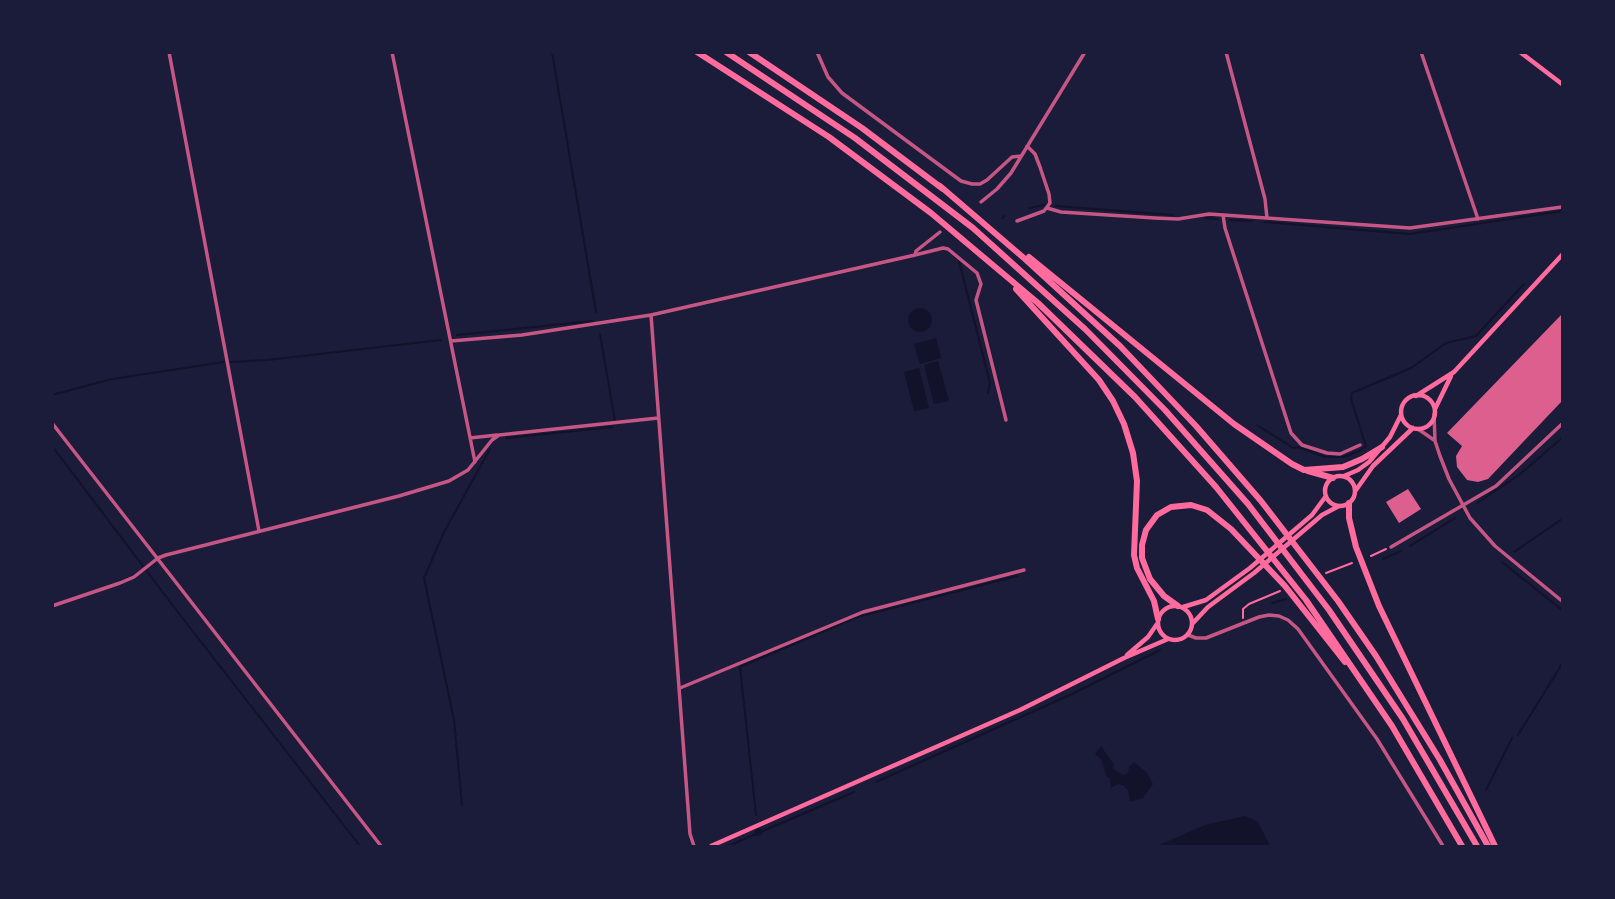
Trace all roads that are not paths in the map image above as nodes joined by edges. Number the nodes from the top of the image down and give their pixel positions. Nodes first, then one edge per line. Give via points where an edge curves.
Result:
1 (169, 52) edge
2 (392, 52) edge
3 (697, 52) edge
4 (726, 52) edge
5 (749, 52) edge
6 (817, 52) edge
7 (1085, 52) edge
8 (1226, 52) edge
9 (1421, 52) edge
10 (1520, 52) edge
11 (1563, 84) edge
12 (1027, 146) junction
13 (1021, 156) junction
14 (940, 187) junction
15 (981, 202) dead end
16 (1563, 207) edge
17 (1047, 208) junction
18 (1223, 215) junction
19 (1267, 218) junction
20 (1478, 219) junction
21 (1017, 220) dead end
22 (940, 232) dead end
23 (969, 244) junction
24 (915, 255) junction
25 (1563, 255) edge
26 (651, 315) junction
27 (450, 341) junction
28 (1454, 372) junction
29 (1416, 396) junction
30 (1434, 412) junction
31 (1401, 413) junction
32 (658, 418) junction
33 (1006, 420) dead end
34 (52, 422) edge
35 (1563, 424) edge
36 (1416, 428) junction
37 (499, 435) junction
38 (470, 438) junction
39 (1435, 441) junction
40 (1360, 445) dead end
41 (1382, 447) junction
42 (475, 462) junction
43 (1304, 470) junction
44 (1343, 476) junction
45 (1333, 478) junction
46 (1355, 490) junction
47 (1326, 496) junction
48 (1349, 503) junction
49 (1462, 505) junction
50 (1339, 506) junction
51 (259, 531) junction
52 (1391, 547) road end
53 (158, 558) junction
54 (1024, 570) dead end
55 (1252, 570) junction
56 (1563, 601) edge
57 (52, 606) edge
58 (1180, 607) junction
59 (1158, 621) junction
60 (1193, 623) junction
61 (1188, 635) junction
62 (1168, 639) junction
63 (1124, 658) junction
64 (680, 688) junction
65 (1374, 698) junction
66 (381, 846) edge
67 (694, 846) edge
68 (711, 846) edge
69 (1443, 846) edge
70 (1462, 846) edge
71 (1477, 846) edge
72 (1489, 846) edge
73 (1495, 846) edge

1 - 51 street
2 - 27 street
3 - 23 highway via 837,143
4 - 71 highway via 826,117 933,197 1030,278 1138,381 1220,471 1322,599 1403,719
5 - 14 highway
6 - 13 street via 842,93 961,181 980,184 1012,157
7 - 12 street
8 - 19 street
9 - 20 street
10 - 11 main road
12 - 13 street
12 - 17 street via 1035,154 1047,186
13 - 15 street via 1005,181
14 - 43 highway via 1226,418
14 - 72 highway via 1110,337 1261,502 1376,656
16 - 20 street
17 - 18 street via 1172,219
17 - 21 street
18 - 19 street
18 - 40 street via 1290,433 1303,445 1328,453 1340,454
19 - 20 street via 1410,228
22 - 24 street
23 - 59 highway via 1049,323 1099,380 1117,409 1136,472 1134,555
23 - 65 highway via 1079,341 1183,449 1281,567
24 - 26 street
24 - 33 street via 948,249 977,274 981,284 976,300
25 - 28 main road
26 - 27 street
26 - 32 street
27 - 38 street
28 - 29 main road
28 - 30 main road
29 - 30 main road via 1428,399
29 - 31 main road via 1405,402
30 - 36 main road via 1429,424
30 - 39 street
31 - 36 main road via 1405,422
31 - 41 main road
32 - 37 street
32 - 64 street
34 - 53 street
35 - 49 street via 1496,486
36 - 39 street
36 - 46 main road
37 - 38 street
37 - 42 street
38 - 42 street
39 - 49 street
41 - 43 highway via 1343,467
41 - 44 main road via 1363,467
42 - 51 street via 450,481
43 - 45 highway
44 - 45 main road
44 - 46 main road
45 - 47 main road
46 - 48 main road
47 - 50 main road
47 - 55 main road
48 - 50 main road
48 - 73 highway via 1356,547 1379,606
49 - 52 street
49 - 56 street via 1495,546
50 - 55 main road
51 - 53 street
53 - 57 street via 134,577
53 - 66 street
54 - 64 street via 863,612
55 - 58 main road via 1206,600
55 - 60 main road
58 - 59 main road via 1166,609
58 - 60 main road
58 - 65 highway via 1150,579 1142,545 1157,515 1171,507 1191,505 1217,517 1251,549
59 - 62 main road
59 - 63 main road
60 - 61 main road
61 - 62 main road via 1178,641
61 - 69 street via 1206,638 1259,617 1288,620 1382,746
62 - 63 main road
63 - 68 main road via 1020,710
64 - 67 street
65 - 70 highway

